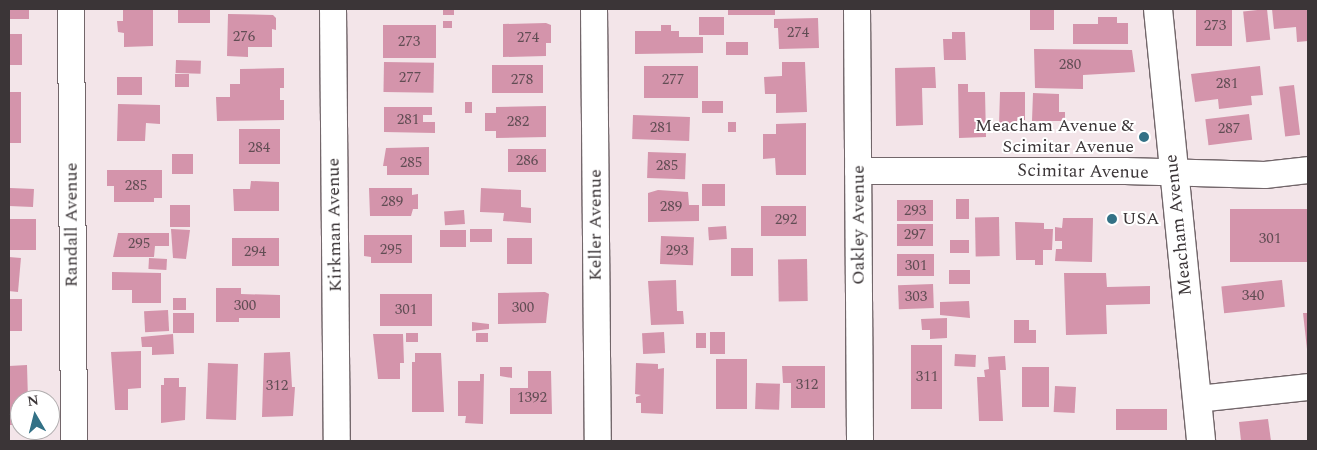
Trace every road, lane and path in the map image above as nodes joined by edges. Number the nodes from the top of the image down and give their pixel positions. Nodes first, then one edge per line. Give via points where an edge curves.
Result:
1 (70, 9) edge
2 (333, 9) edge
3 (594, 9) edge
4 (857, 9) edge
5 (1158, 9) edge
6 (1308, 170) edge
7 (858, 171) junction
8 (1174, 173) junction
9 (1308, 387) edge
10 (1198, 399) junction
11 (74, 441) edge
12 (337, 441) edge
13 (598, 441) edge
14 (860, 441) edge
15 (1201, 441) edge

1 - 11 street, Randall Avenue
2 - 12 street, Kirkman Avenue
3 - 13 street, Keller Avenue
4 - 7 street, Oakley Avenue
5 - 8 main road, Meacham Avenue
6 - 8 street, Scimitar Avenue via 1265,175
7 - 8 street, Scimitar Avenue
7 - 14 street, Oakley Avenue
8 - 10 main road, Meacham Avenue
9 - 10 street
10 - 15 main road, Meacham Avenue

